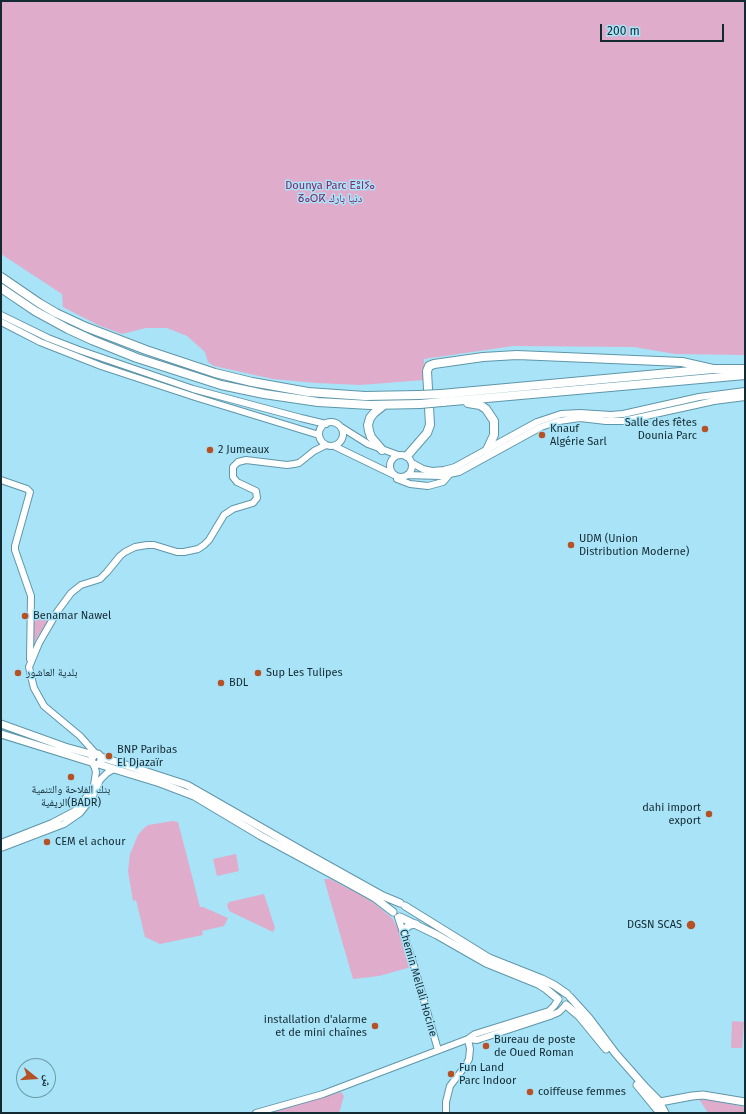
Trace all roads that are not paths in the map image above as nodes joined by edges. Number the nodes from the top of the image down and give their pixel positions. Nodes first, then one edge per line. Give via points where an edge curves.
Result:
1 (1, 277) edge
2 (1, 288) edge
3 (1, 315) edge
4 (1, 322) edge
5 (745, 367) edge
6 (713, 369) junction
7 (745, 375) edge
8 (745, 392) edge
9 (745, 397) edge
10 (419, 400) junction
11 (458, 401) junction
12 (384, 405) junction
13 (326, 424) junction
14 (341, 427) junction
15 (320, 437) junction
16 (326, 445) junction
17 (334, 446) junction
18 (382, 450) junction
19 (487, 450) junction
20 (314, 451) junction
21 (398, 455) junction
22 (407, 456) junction
23 (412, 464) junction
24 (449, 474) junction
25 (407, 475) junction
26 (396, 477) junction
27 (1, 480) edge
28 (30, 667) junction
29 (1, 724) edge
30 (1, 734) edge
31 (96, 759) junction
32 (114, 769) junction
33 (1, 843) edge
34 (1, 848) edge
35 (403, 905) junction
36 (397, 915) junction
37 (416, 924) junction
38 (403, 930) junction
39 (568, 995) junction
40 (558, 1000) junction
41 (566, 1006) junction
42 (549, 1013) junction
43 (468, 1039) junction
44 (438, 1050) junction
45 (660, 1102) junction
46 (745, 1102) edge
47 (256, 1113) edge
48 (446, 1113) edge
49 (660, 1113) edge
50 (665, 1113) edge

1 - 10 highway via 39,303 86,328 215,373 308,392
2 - 12 highway via 35,311 92,340 200,379 286,398
3 - 13 main road via 79,350 193,389
4 - 15 main road via 40,342 101,366
5 - 6 highway
6 - 10 highway, bridge via 442,394
6 - 22 highway via 682,362 517,355 487,356 434,364 429,366 427,371 430,425 427,433
7 - 11 highway
8 - 19 main road via 699,397 623,414 561,414 537,422
9 - 24 main road via 714,401 623,421 580,418 560,421 541,427 464,469
10 - 11 highway, bridge
10 - 12 highway
11 - 19 highway via 480,405 492,418 495,424 494,435
12 - 18 highway via 372,416 368,424 371,437
13 - 14 main road via 334,423
13 - 15 main road via 322,427
14 - 17 main road via 343,437 339,444
14 - 18 main road
15 - 16 main road
15 - 20 main road
16 - 17 main road
16 - 20 main road
17 - 26 main road
18 - 21 main road
19 - 23 main road via 460,465 444,470 426,470
20 - 28 main road via 294,464 246,460 238,462 233,467 233,477 237,482 256,491 257,498 253,503 233,509 224,515 208,540 198,549 176,552 160,546 135,547 116,560 100,579 80,585 57,612 39,643
21 - 22 main road
21 - 26 main road via 393,458 390,465
22 - 23 main road
23 - 25 main road
24 - 25 main road via 435,477
24 - 26 main road via 442,482 428,486 410,484
25 - 26 main road
27 - 28 main road via 30,492 15,546 31,596
28 - 31 main road via 34,688 44,706 80,736
29 - 31 main road
30 - 31 main road
31 - 32 main road
31 - 33 main road via 94,785 74,812
31 - 35 main road via 187,785
32 - 34 main road via 100,780 92,798 80,813 57,827
32 - 36 main road via 194,796 261,836 348,882
35 - 36 main road via 405,914
35 - 36 main road via 394,906
35 - 39 main road via 489,958 548,982
36 - 37 main road
36 - 38 main road, Chemin Mellali Hocine
37 - 38 main road
37 - 40 main road via 486,964 538,984
38 - 44 main road, Chemin Mellali Hocine
39 - 40 main road via 562,994
39 - 41 main road via 570,1001
39 - 45 main road via 616,1054
40 - 41 main road via 560,1005
40 - 42 main road
41 - 42 main road via 559,1012
41 - 49 main road via 579,1016
42 - 43 main road via 477,1040
43 - 44 main road
43 - 48 main road via 469,1059 450,1086
44 - 47 main road via 323,1094
45 - 46 main road via 703,1095
45 - 50 main road

